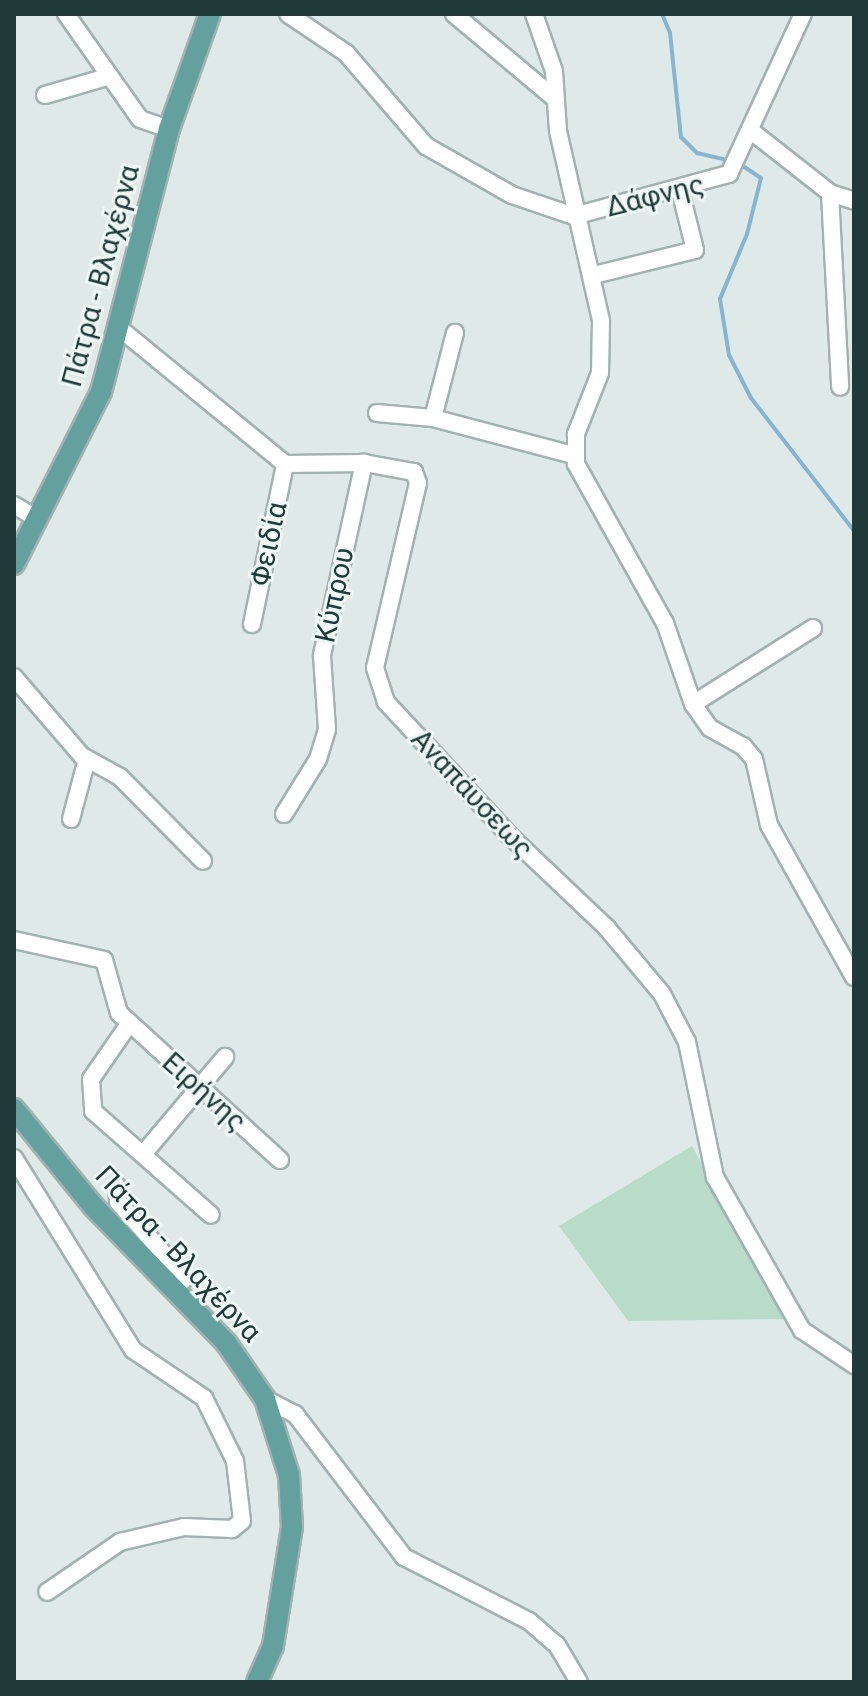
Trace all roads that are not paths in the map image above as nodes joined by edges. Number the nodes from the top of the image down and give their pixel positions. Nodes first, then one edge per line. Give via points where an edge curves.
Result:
1 (66, 14) edge
2 (210, 14) edge
3 (288, 14) edge
4 (454, 14) edge
5 (534, 14) edge
6 (803, 14) edge
7 (107, 77) junction
8 (45, 95) dead end
9 (553, 97) junction
10 (169, 129) junction
11 (750, 130) junction
12 (680, 190) junction
13 (830, 193) junction
14 (854, 201) edge
15 (580, 215) junction
16 (594, 275) junction
17 (119, 328) junction
18 (455, 333) dead end
19 (840, 387) dead end
20 (377, 413) dead end
21 (433, 418) junction
22 (573, 455) junction
23 (364, 463) junction
24 (285, 464) junction
25 (14, 505) edge
26 (36, 518) junction
27 (14, 564) edge
28 (252, 624) dead end
29 (813, 628) dead end
30 (14, 677) edge
31 (693, 704) junction
32 (87, 759) junction
33 (284, 814) dead end
34 (71, 819) dead end
35 (203, 861) dead end
36 (14, 940) edge
37 (854, 977) edge
38 (129, 1024) junction
39 (225, 1057) dead end
40 (199, 1089) junction
41 (14, 1109) edge
42 (144, 1153) junction
43 (14, 1158) edge
44 (280, 1160) dead end
45 (117, 1186) dead end
46 (211, 1215) dead end
47 (175, 1289) junction
48 (854, 1365) edge
49 (265, 1399) junction
50 (47, 1592) dead end
51 (257, 1682) edge
52 (579, 1682) edge

1 - 7 street
2 - 10 main road, Πάτρα - Βλαχέρνα
3 - 15 street via 346,53 437,153 512,195
4 - 9 street
5 - 9 street via 554,71
6 - 11 street, Δάφνης
7 - 8 street
7 - 10 street via 140,119
9 - 15 street
10 - 17 main road, Πάτρα - Βλαχέρνα
11 - 12 street, Δάφνης via 737,160 719,179
11 - 13 street
12 - 15 street, Δάφνης
12 - 16 street via 695,250
13 - 14 street
13 - 19 street
15 - 16 street
16 - 22 street via 600,373
17 - 24 street
17 - 26 main road, Πάτρα - Βλαχέρνα via 101,392
18 - 21 street
20 - 21 street
21 - 22 street
22 - 31 street via 665,623
23 - 24 street, Αναπάυσεως
23 - 33 street, Κύπρου via 322,655 327,729 318,759
23 - 48 street, Αναπάυσεως via 406,467 418,483 375,668 386,702 509,835 606,927 662,994 687,1042 715,1177 802,1330
24 - 28 street, Φειδία
25 - 26 street
26 - 27 main road, Πάτρα - Βλαχέρνα
29 - 31 street
30 - 32 street
31 - 37 street via 710,728 754,759 769,825
32 - 34 street
32 - 35 street via 120,777
36 - 38 street, Ειρήνης via 104,960 114,1002
38 - 40 street, Ειρήνης
38 - 42 street via 91,1079 89,1097 93,1111
39 - 40 street
40 - 42 street
40 - 44 street, Ειρήνης
41 - 47 main road, Πάτρα - Βλαχέρνα via 55,1163
42 - 46 street
43 - 50 street via 133,1350 204,1398 235,1461 242,1521 232,1529 184,1527 120,1542
45 - 47 street via 126,1214 185,1278
47 - 49 main road, Πάτρα - Βλαχέρνα via 227,1344
49 - 51 main road, Πάτρα - Βλαχέρνα via 289,1475 292,1527 273,1646
49 - 52 street via 295,1414 404,1557 529,1621 557,1645

